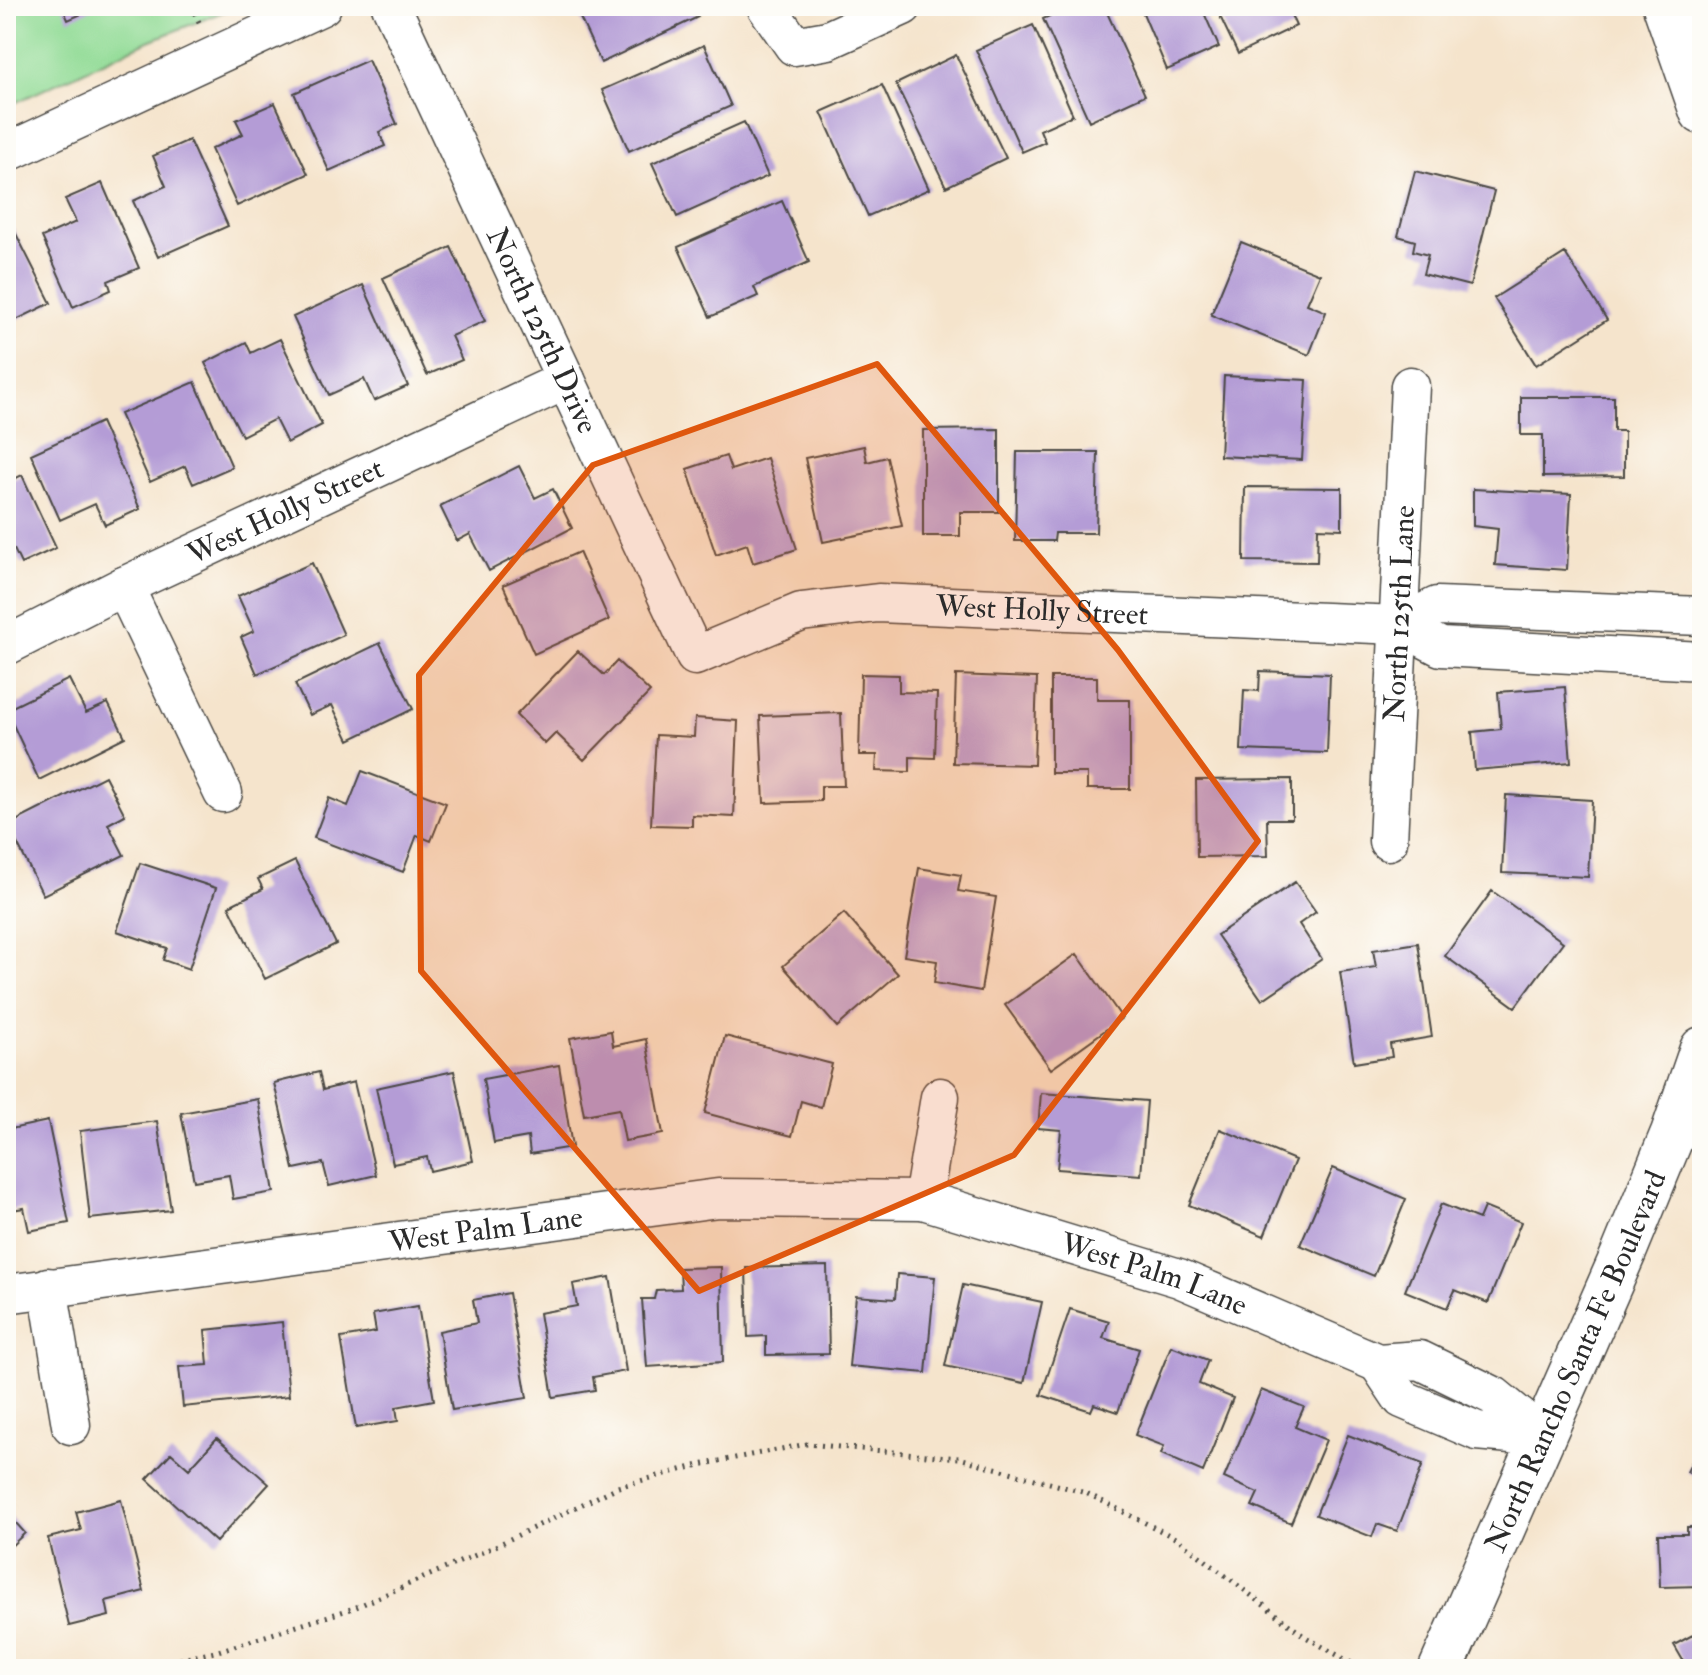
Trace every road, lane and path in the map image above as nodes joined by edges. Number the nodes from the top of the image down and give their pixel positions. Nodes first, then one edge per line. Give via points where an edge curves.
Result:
1 (322, 6) edge
2 (391, 6) edge
3 (766, 6) edge
4 (903, 6) edge
5 (1665, 6) edge
6 (1701, 104) edge
7 (6, 153) edge
8 (566, 380) junction
9 (1410, 386) dead end
10 (124, 586) junction
11 (1702, 616) edge
12 (1399, 625) junction
13 (6, 646) edge
14 (695, 656) joint
15 (1702, 661) edge
16 (223, 793) dead end
17 (1388, 841) dead end
18 (1702, 1049) edge
19 (940, 1097) dead end
20 (923, 1200) junction
21 (48, 1287) junction
22 (6, 1294) edge
23 (71, 1425) dead end
24 (1544, 1437) junction
25 (133, 1669) edge
26 (1362, 1669) edge
27 (1441, 1669) edge

1 - 7 street
2 - 8 street, North 125th Drive
3 - 4 street via 794,46 828,40
5 - 6 street
8 - 10 street, West Holly Street
8 - 14 street, North 125th Drive
9 - 12 street, North 125th Lane
10 - 13 street, West Holly Street
10 - 16 street
11 - 12 street, West Holly Street via 1437,606
12 - 14 street, West Holly Street via 878,603 801,612
12 - 15 street, West Holly Street via 1441,647
12 - 17 street, North 125th Lane
18 - 24 street, North Rancho Santa Fe Boulevard via 1673,1133
19 - 20 street
20 - 21 street, West Palm Lane via 718,1198
20 - 24 street, West Palm Lane via 1179,1278 1378,1363 1402,1399 1477,1431
21 - 22 street, West Palm Lane
21 - 23 street
24 - 27 street, North Rancho Santa Fe Boulevard
25 - 26 path via 215,1652 354,1608 618,1487 807,1444 959,1458 1086,1493 1179,1540 1304,1636

